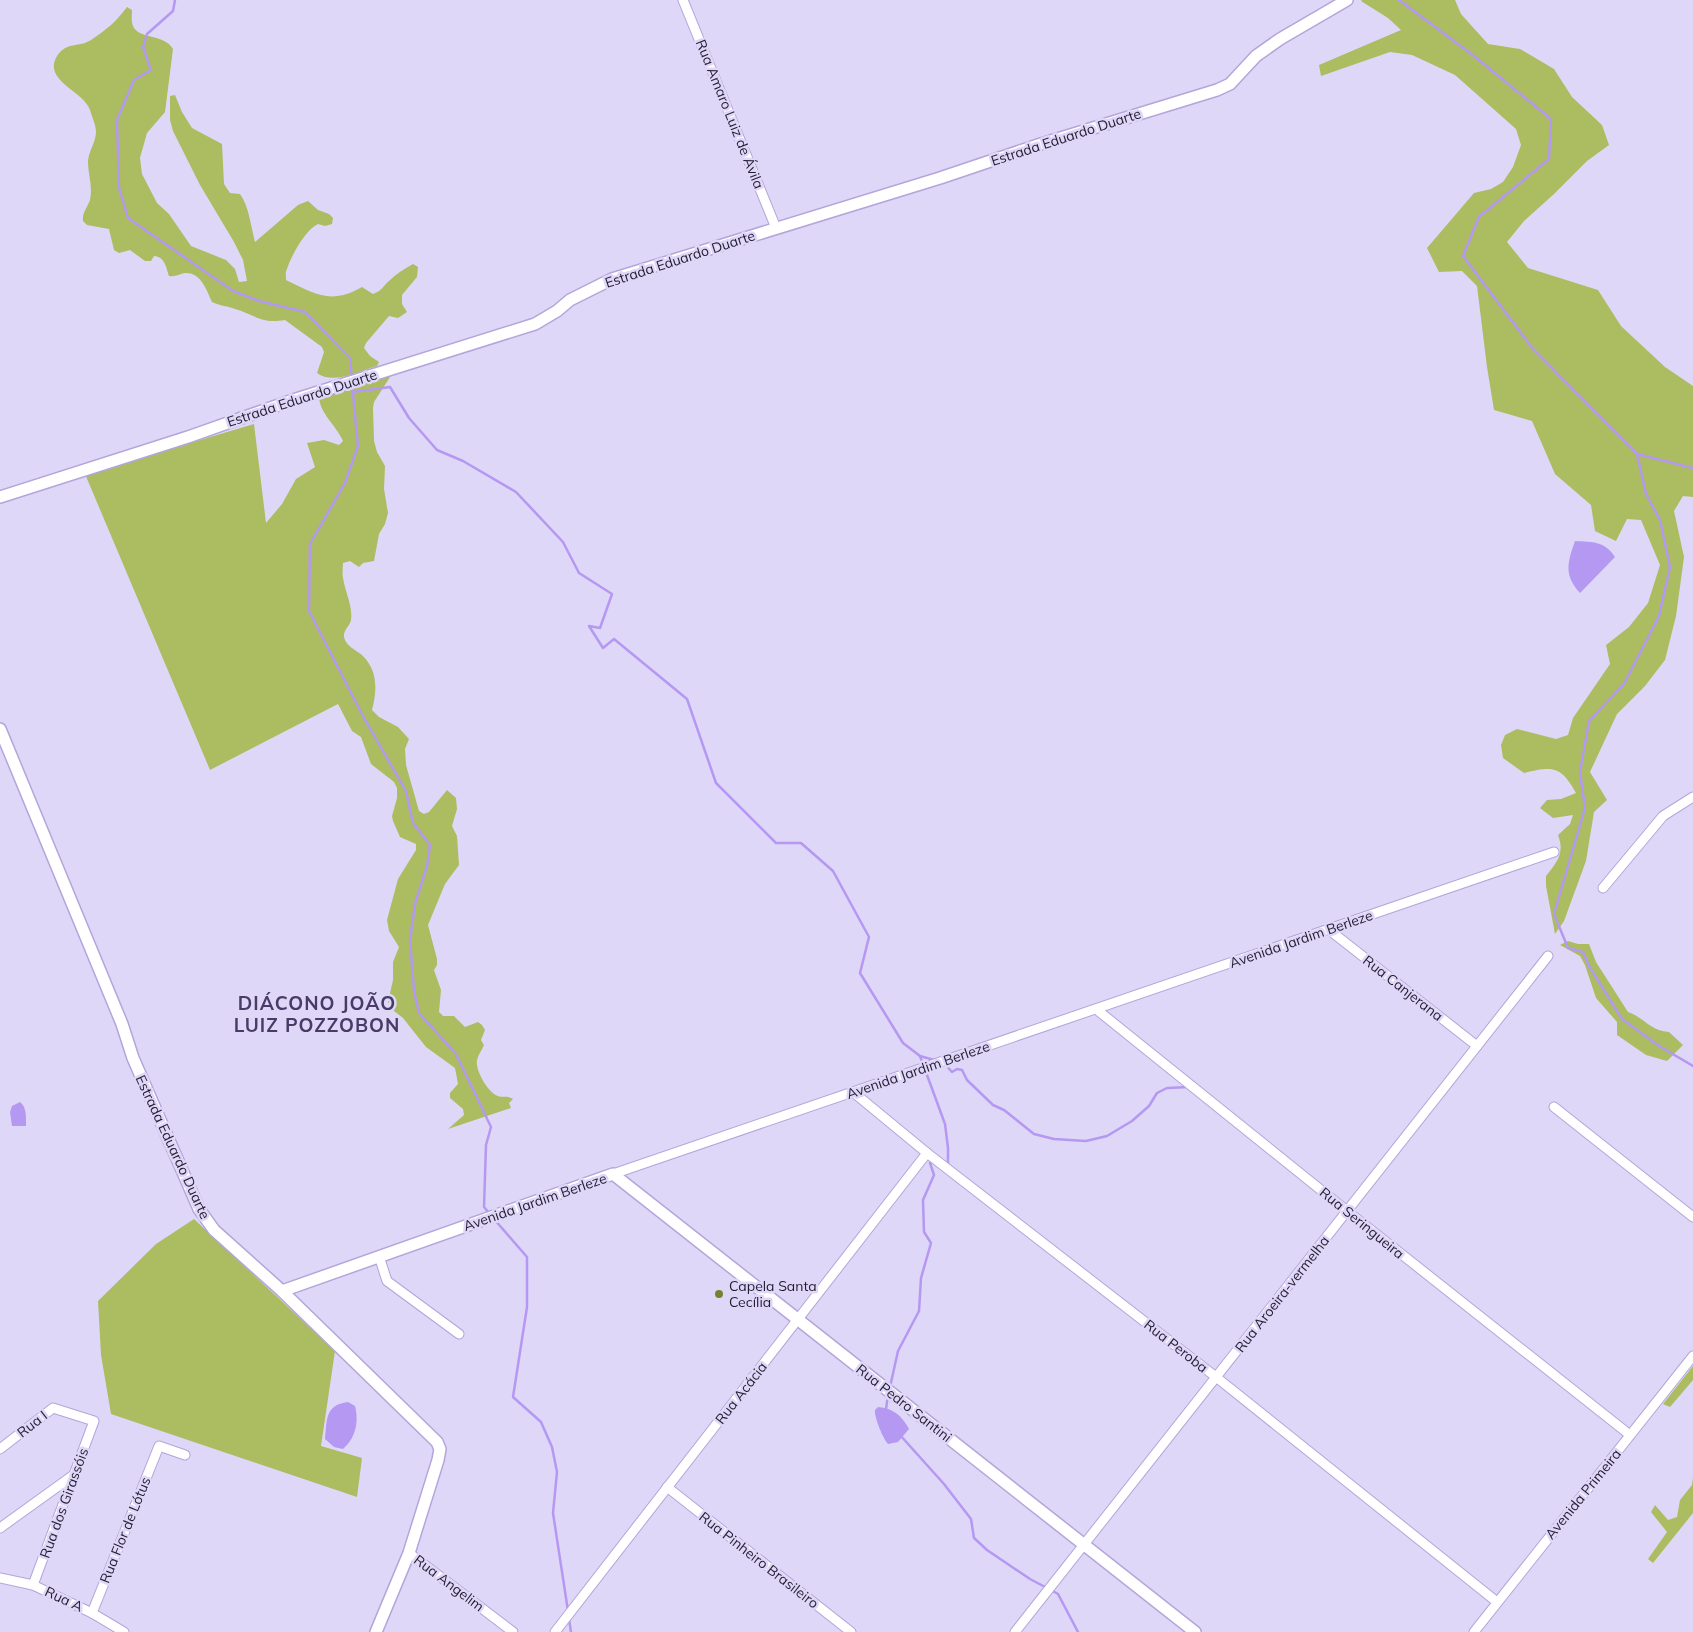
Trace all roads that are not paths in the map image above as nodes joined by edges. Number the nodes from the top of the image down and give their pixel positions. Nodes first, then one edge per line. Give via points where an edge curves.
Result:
1 (683, 0) edge
2 (1347, 0) edge
3 (776, 228) junction
4 (0, 497) edge
5 (0, 729) edge
6 (1693, 798) edge
7 (1554, 852) dead end
8 (1604, 888) dead end
9 (1328, 929) junction
10 (1548, 956) dead end
11 (1096, 1009) junction
12 (1477, 1046) junction
13 (853, 1092) junction
14 (1554, 1107) dead end
15 (927, 1153) junction
16 (613, 1174) junction
17 (1347, 1211) junction
18 (1693, 1217) edge
19 (379, 1256) junction
20 (282, 1291) junction
21 (798, 1319) junction
22 (459, 1334) dead end
23 (1693, 1356) edge
24 (1216, 1377) junction
25 (94, 1421) joint
26 (1630, 1435) junction
27 (0, 1449) edge
28 (185, 1455) dead end
29 (75, 1474) junction
30 (667, 1487) junction
31 (0, 1528) edge
32 (1084, 1545) junction
33 (409, 1553) junction
34 (0, 1578) edge
35 (33, 1585) junction
36 (1497, 1602) junction
37 (92, 1613) junction
38 (124, 1632) edge
39 (376, 1632) edge
40 (513, 1632) edge
41 (555, 1632) edge
42 (851, 1632) edge
43 (1015, 1632) edge
44 (1195, 1632) edge
45 (1474, 1632) edge

1 - 3 street, Rua Amaro Luiz de Ávila
2 - 3 street, Estrada Eduardo Duarte via 1280,39 1256,56 1230,84 1217,90
3 - 4 street, Estrada Eduardo Duarte via 612,278 570,300 535,324
5 - 20 street, Estrada Eduardo Duarte via 122,1024 133,1058 199,1209 214,1230
6 - 8 street via 1663,816
7 - 9 street, Avenida Jardim Berleze
9 - 11 street, Avenida Jardim Berleze
9 - 12 street, Rua Canjerana
10 - 12 street, Rua Aroeira-vermelha
11 - 13 street, Avenida Jardim Berleze
11 - 17 street, Rua Seringueira
12 - 17 street, Rua Aroeira-vermelha
13 - 15 street, Rua Peroba
13 - 16 street, Avenida Jardim Berleze
14 - 18 street
15 - 21 street, Rua Acácia
15 - 24 street, Rua Peroba
16 - 19 street, Avenida Jardim Berleze
16 - 21 street, Rua Pedro Santini
17 - 24 street, Rua Aroeira-vermelha
17 - 26 street, Rua Seringueira
19 - 20 street, Avenida Jardim Berleze
19 - 22 street via 387,1281
20 - 33 street, Estrada Eduardo Duarte via 437,1442 440,1449 438,1460
21 - 30 street, Rua Acácia
21 - 32 street, Rua Pedro Santini
23 - 26 street, Avenida Primeira
24 - 32 street, Rua Aroeira-vermelha
24 - 36 street, Rua Peroba
25 - 27 street, Rua I via 53,1408
25 - 29 street, Rua dos Girassóis
26 - 36 street, Avenida Primeira
28 - 37 street, Rua Flor de Lótus via 159,1446
29 - 31 street
29 - 35 street, Rua dos Girassóis
30 - 41 street, Rua Acácia
30 - 42 street, Rua Pinheiro Brasileiro
32 - 43 street, Rua Aroeira-vermelha
32 - 44 street, Rua Pedro Santini
33 - 39 street, Estrada Eduardo Duarte
33 - 40 street, Rua Angelim
34 - 35 street, Rua A
35 - 37 street, Rua A
36 - 45 street, Avenida Primeira
37 - 38 street, Rua A

